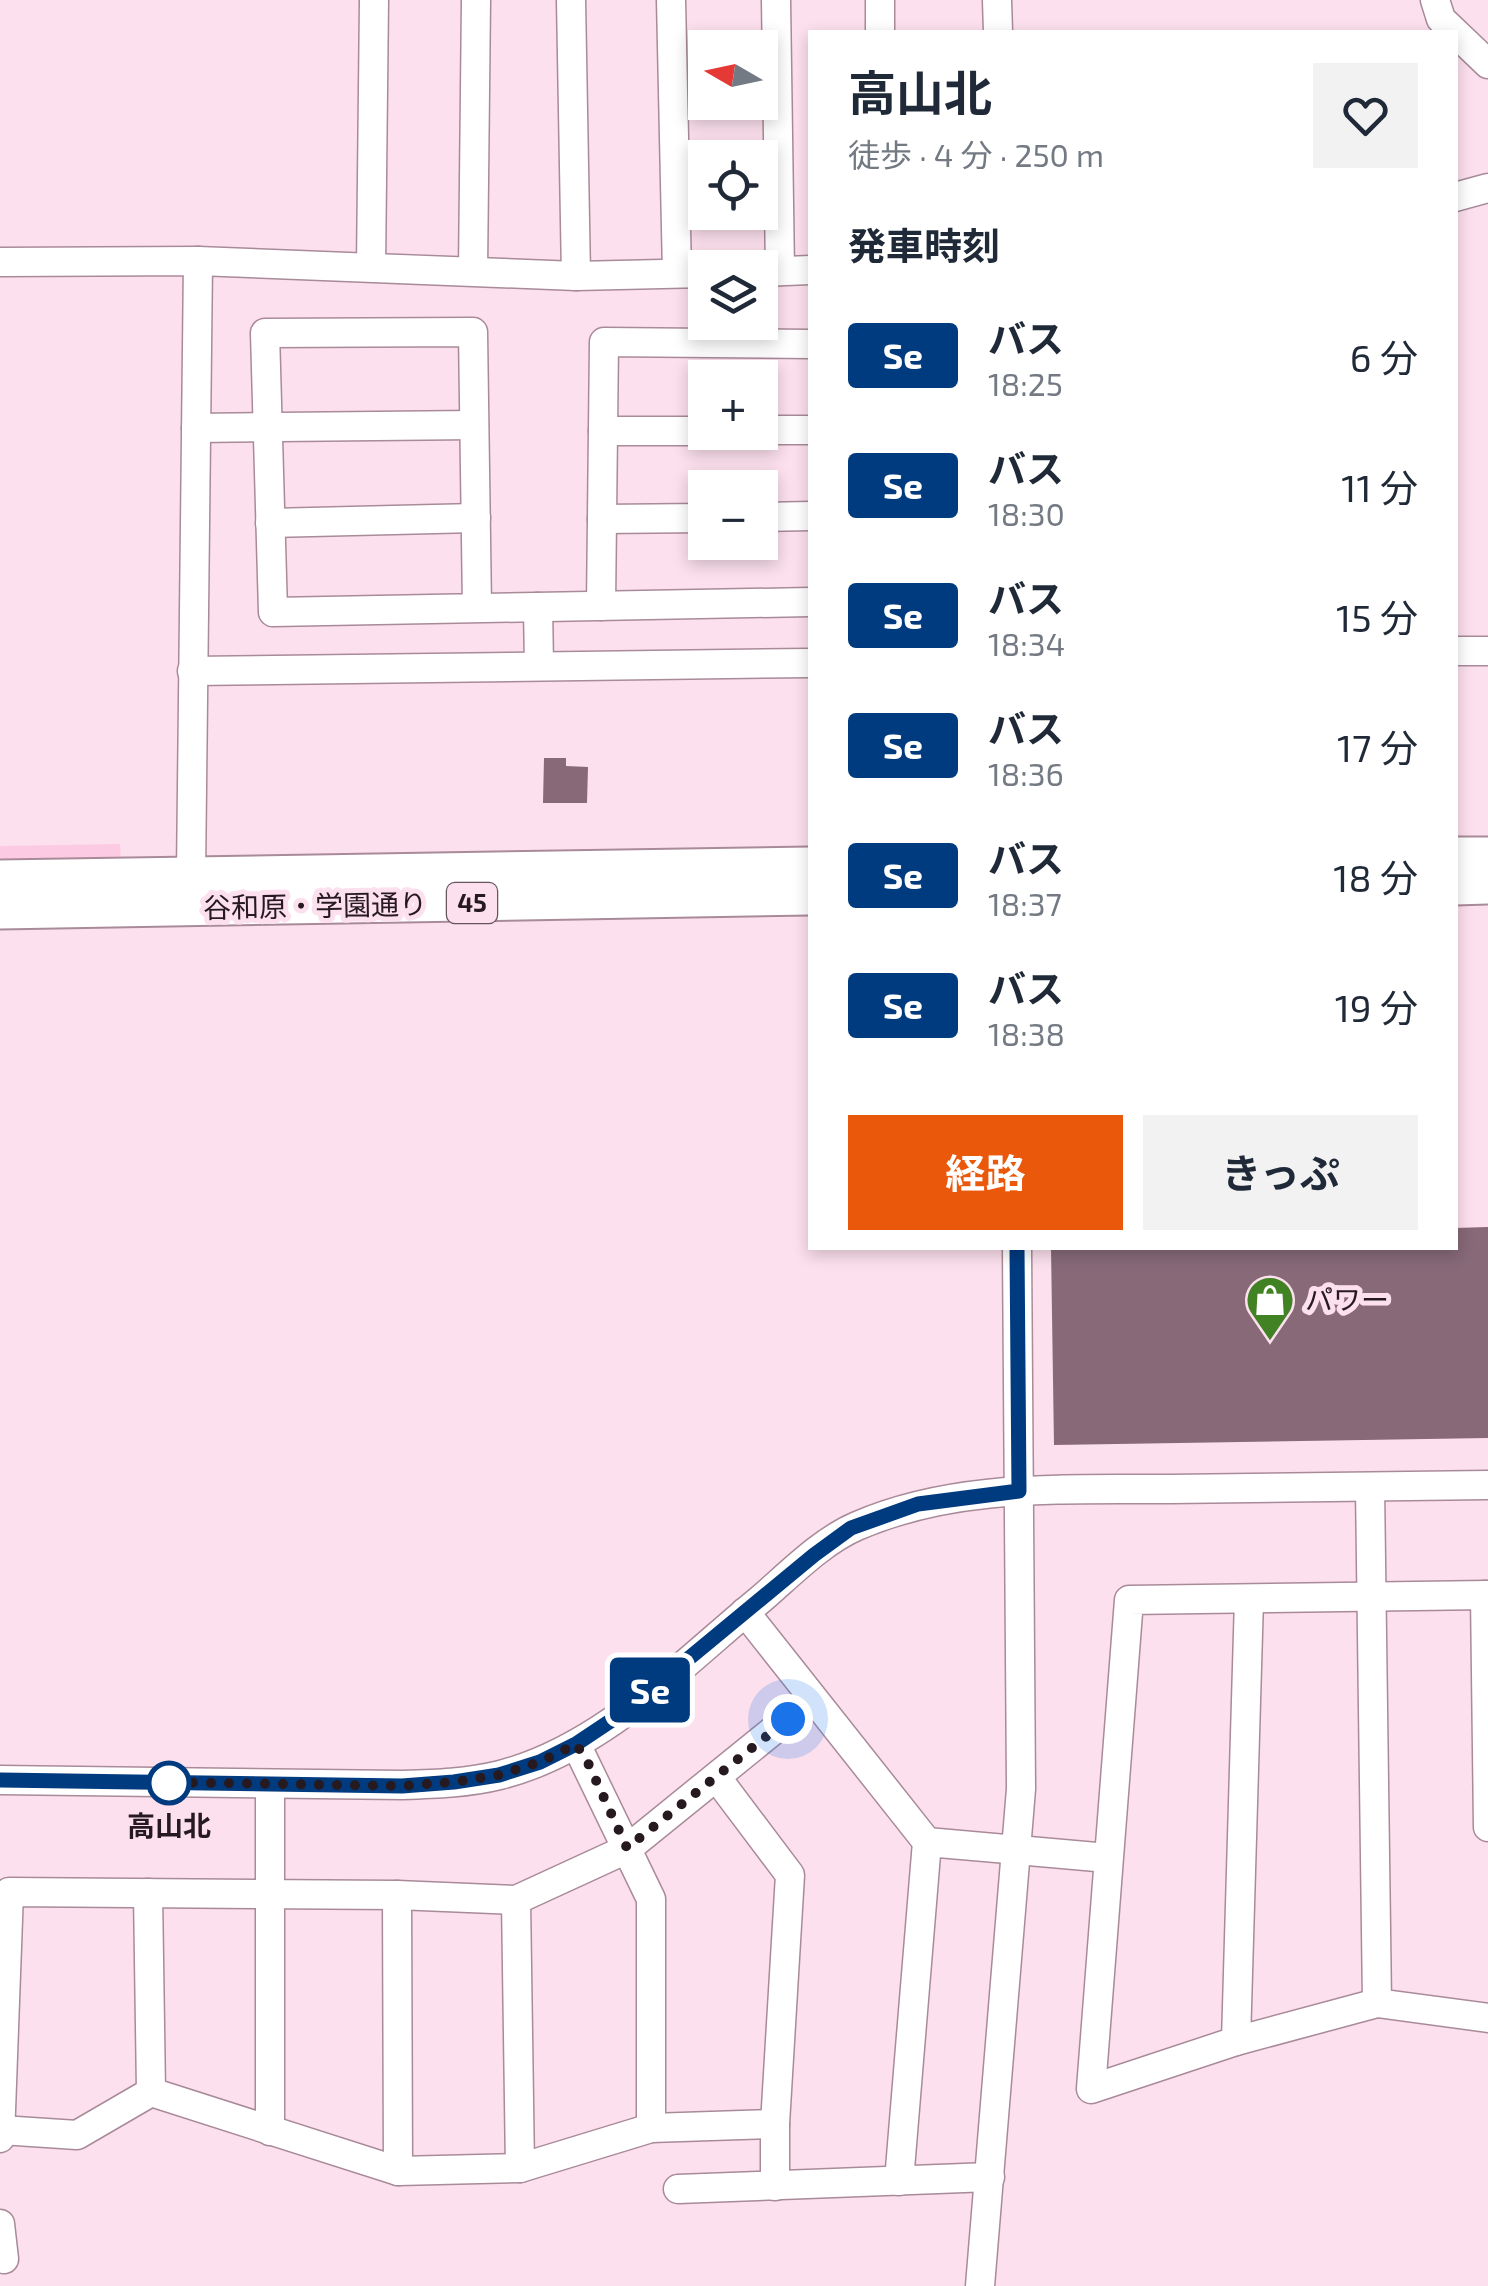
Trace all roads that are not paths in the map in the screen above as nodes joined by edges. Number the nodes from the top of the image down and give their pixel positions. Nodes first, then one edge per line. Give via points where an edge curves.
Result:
1 (374, 0) edge
2 (476, 0) edge
3 (571, 0) edge
4 (671, 0) edge
5 (776, 0) edge
6 (880, 0) edge
7 (997, 0) edge
8 (1436, 0) edge
9 (880, 30) edge
10 (998, 30) edge
11 (1453, 30) edge
12 (1458, 35) edge
13 (1488, 64) edge
14 (1488, 188) edge
15 (1458, 195) edge
16 (689, 250) edge
17 (770, 250) edge
18 (198, 261) junction
19 (0, 262) edge
20 (371, 268) junction
21 (808, 270) edge
22 (473, 271) junction
23 (778, 271) edge
24 (688, 273) edge
25 (576, 276) junction
26 (808, 344) edge
27 (474, 425) junction
28 (268, 426) junction
29 (196, 428) junction
30 (778, 430) edge
31 (808, 430) edge
32 (688, 431) edge
33 (604, 432) junction
34 (808, 516) edge
35 (778, 517) edge
36 (476, 518) junction
37 (688, 518) edge
38 (602, 519) junction
39 (270, 522) junction
40 (808, 602) edge
41 (601, 606) junction
42 (538, 607) junction
43 (477, 608) junction
44 (1458, 651) edge
45 (1488, 651) edge
46 (808, 662) edge
47 (539, 666) junction
48 (192, 671) junction
49 (1458, 855) edge
50 (1488, 855) edge
51 (808, 866) edge
52 (191, 875) junction
53 (0, 878) edge
54 (1488, 886) edge
55 (1458, 887) edge
56 (808, 897) edge
57 (0, 912) edge
58 (1016, 1250) edge
59 (1488, 1486) edge
60 (1370, 1487) junction
61 (1019, 1491) junction
62 (1486, 1595) edge
63 (1372, 1597) junction
64 (1249, 1599) junction
65 (745, 1612) junction
66 (812, 1699) junction
67 (576, 1744) junction
68 (717, 1778) junction
69 (0, 1780) edge
70 (270, 1784) junction
71 (1488, 1827) edge
72 (927, 1842) junction
73 (627, 1848) junction
74 (1017, 1850) junction
75 (1108, 1858) junction
76 (148, 1893) junction
77 (268, 1894) junction
78 (397, 1895) junction
79 (516, 1900) junction
80 (1377, 2002) junction
81 (1488, 2018) edge
82 (1236, 2042) junction
83 (151, 2092) junction
84 (775, 2124) junction
85 (651, 2128) junction
86 (1, 2130) edge
87 (270, 2131) junction
88 (0, 2138) edge
89 (520, 2168) junction
90 (398, 2171) junction
91 (990, 2176) junction
92 (899, 2181) junction
93 (775, 2186) junction
94 (678, 2190) dead end
95 (0, 2224) edge
96 (4, 2259) dead end
97 (980, 2286) edge

1 - 20 street
2 - 22 street
3 - 25 street
4 - 16 street
5 - 17 street
6 - 9 street
7 - 10 street
8 - 11 street
12 - 13 street
14 - 15 street
18 - 19 street
18 - 20 street
18 - 29 street
20 - 22 street
21 - 23 street
22 - 25 street
24 - 25 street
26 - 33 street via 604,342
27 - 28 street
27 - 28 street via 473,332 265,333
27 - 36 street
28 - 29 street
28 - 39 street
29 - 48 street
30 - 31 street
32 - 33 street
33 - 38 street
34 - 35 street
36 - 39 street
36 - 43 street
37 - 38 street
38 - 41 street
39 - 43 street via 273,612
40 - 41 street
41 - 42 street
42 - 43 street
42 - 47 street
44 - 45 street
46 - 47 street
47 - 48 street
48 - 52 street
49 - 50 main road
51 - 52 main road, 谷和原・学園通り / 45
52 - 53 main road, 谷和原・学園通り / 45
54 - 55 main road
56 - 57 main road, 谷和原・学園通り / 45
58 - 61 street
59 - 60 street
60 - 61 street
60 - 63 street
61 - 65 street via 918,1504 851,1528
61 - 74 street
62 - 63 street
62 - 71 street
63 - 64 street
63 - 80 street
64 - 75 street via 1128,1600
64 - 82 street
65 - 66 street
65 - 67 street
66 - 68 street
66 - 72 street
67 - 70 street via 513,1771 454,1782
67 - 73 street
68 - 73 street
68 - 84 street via 790,1875
69 - 70 street
70 - 77 street
72 - 74 street
72 - 92 street
73 - 79 street
73 - 85 street via 651,1899
74 - 75 street
74 - 91 street
75 - 82 street via 1091,2089
76 - 77 street
76 - 83 street
76 - 86 street via 8,1892
77 - 78 street
77 - 87 street
78 - 79 street
78 - 90 street
79 - 89 street
80 - 81 street
80 - 82 street
83 - 86 street via 77,2135
83 - 87 street
84 - 85 street
84 - 93 street
85 - 89 street
86 - 88 street
87 - 90 street
89 - 90 street
91 - 92 street
91 - 97 street
92 - 93 street
93 - 94 street
95 - 96 street

